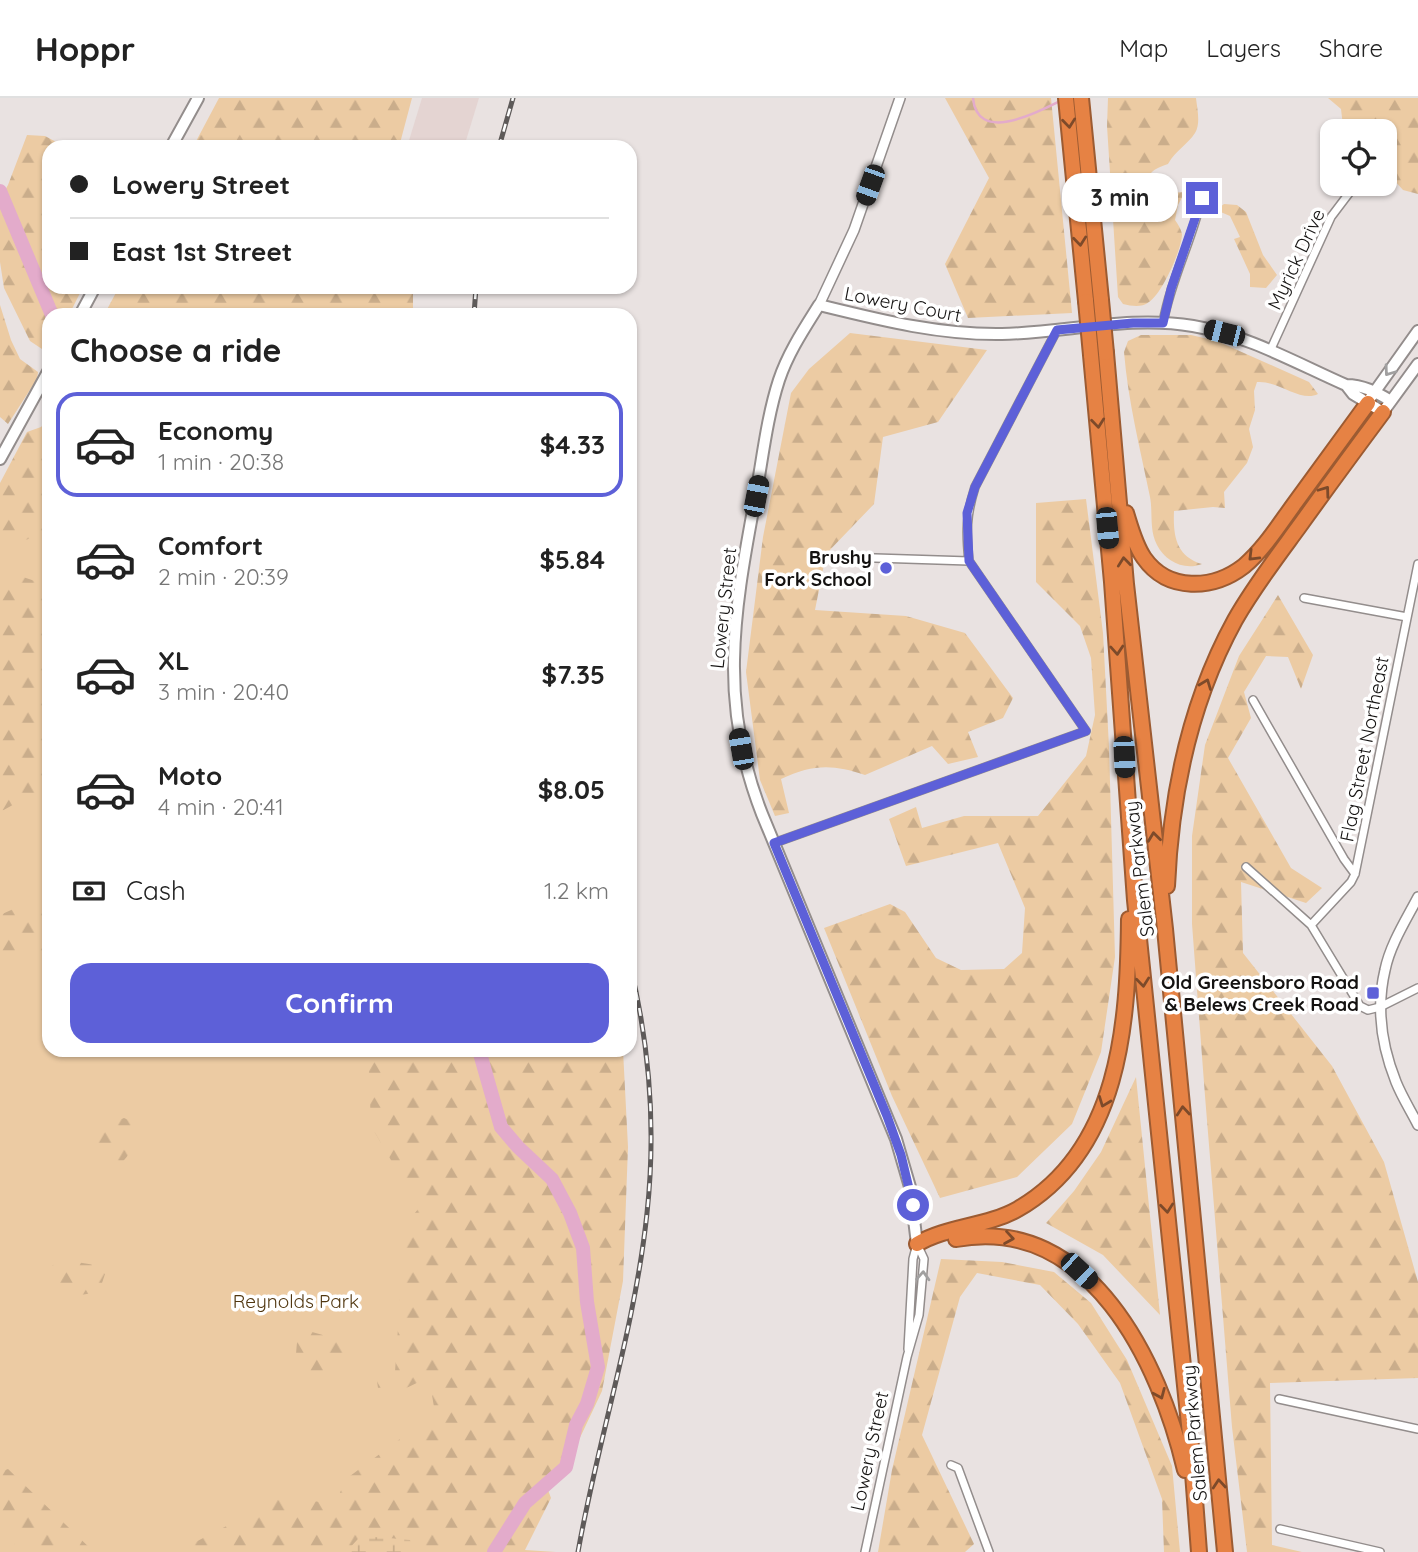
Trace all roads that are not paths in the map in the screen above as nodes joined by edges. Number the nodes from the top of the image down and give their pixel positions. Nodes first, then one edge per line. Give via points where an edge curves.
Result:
1 (198, 98) edge
2 (900, 98) edge
3 (1066, 98) edge
4 (1081, 98) edge
5 (176, 140) edge
6 (1203, 192) dead end
7 (1347, 196) edge
8 (1093, 300) junction
9 (819, 305) junction
10 (1163, 323) junction
11 (1057, 330) junction
12 (1418, 331) edge
13 (1270, 351) junction
14 (1418, 364) edge
15 (42, 382) edge
16 (1371, 397) junction
17 (1387, 406) junction
18 (4, 443) edge
19 (0, 458) edge
20 (1119, 491) junction
21 (844, 557) dead end
22 (969, 561) junction
23 (1418, 564) edge
24 (1304, 598) dead end
25 (1406, 617) junction
26 (1253, 700) dead end
27 (1129, 841) junction
28 (774, 843) junction
29 (1246, 867) dead end
30 (1355, 874) junction
31 (1418, 897) edge
32 (1311, 925) junction
33 (1166, 929) junction
34 (1418, 988) edge
35 (1380, 1007) junction
36 (1417, 1120) edge
37 (917, 1244) junction
38 (1279, 1399) dead end
39 (1418, 1429) edge
40 (951, 1465) dead end
41 (1195, 1516) junction
42 (1280, 1529) dead end
43 (865, 1552) edge
44 (989, 1552) edge
45 (1199, 1552) edge
46 (1225, 1552) edge
47 (1380, 1552) edge

1 - 5 main road
2 - 9 street, Lowery Street via 850,240
3 -> 8 highway, Salem Parkway
4 - 8 highway, Salem Parkway
6 - 10 street
7 - 13 street, Myrick Drive via 1331,217
8 - 20 highway, Salem Parkway, bridge via 1106,353
8 -> 27 highway, Salem Parkway, bridge via 1091,355
9 - 11 main road, Lowery Court via 944,332
9 - 28 main road, Lowery Street via 788,358 775,393 735,628 737,726 747,772
10 - 11 main road, Lowery Court
10 - 13 main road, Lowery Court via 1224,333
11 - 22 street via 975,487 967,513
12 -> 16 main road
13 - 16 main road, Lowery Court via 1346,385 1353,394
14 - 17 main road
15 - 18 main road
16 - 17 main road, Lowery Court
16 -> 20 highway via 1258,552 1217,581 1180,583 1156,572 1136,545
33 -> 17 highway via 1174,799 1191,724 1211,671 1250,595
18 - 19 main road
33 -> 20 highway, Salem Parkway
21 - 22 street
22 - 28 street via 1086,731
23 - 25 street, Flag Street Northeast
24 - 25 street
25 - 30 street, Flag Street Northeast
26 - 30 street
27 -> 37 highway via 1125,1014 1115,1072 1093,1129 1062,1173 1030,1201 989,1222
27 -> 41 highway, Salem Parkway
28 - 37 main road, Lowery Street via 896,1139
29 - 32 street
30 - 32 street, Flag Street Northeast
31 - 35 street via 1392,948
32 - 35 street via 1360,1006 1368,1010
46 -> 33 highway, Salem Parkway
34 - 35 street
35 - 36 street via 1386,1053
37 -> 41 highway via 982,1236 1020,1239 1056,1254 1091,1281 1131,1335 1159,1389 1181,1452
37 - 43 street, Lowery Street via 924,1259 922,1298
38 - 39 street
40 - 44 street via 958,1468
41 - 45 highway, Salem Parkway
42 - 47 street

